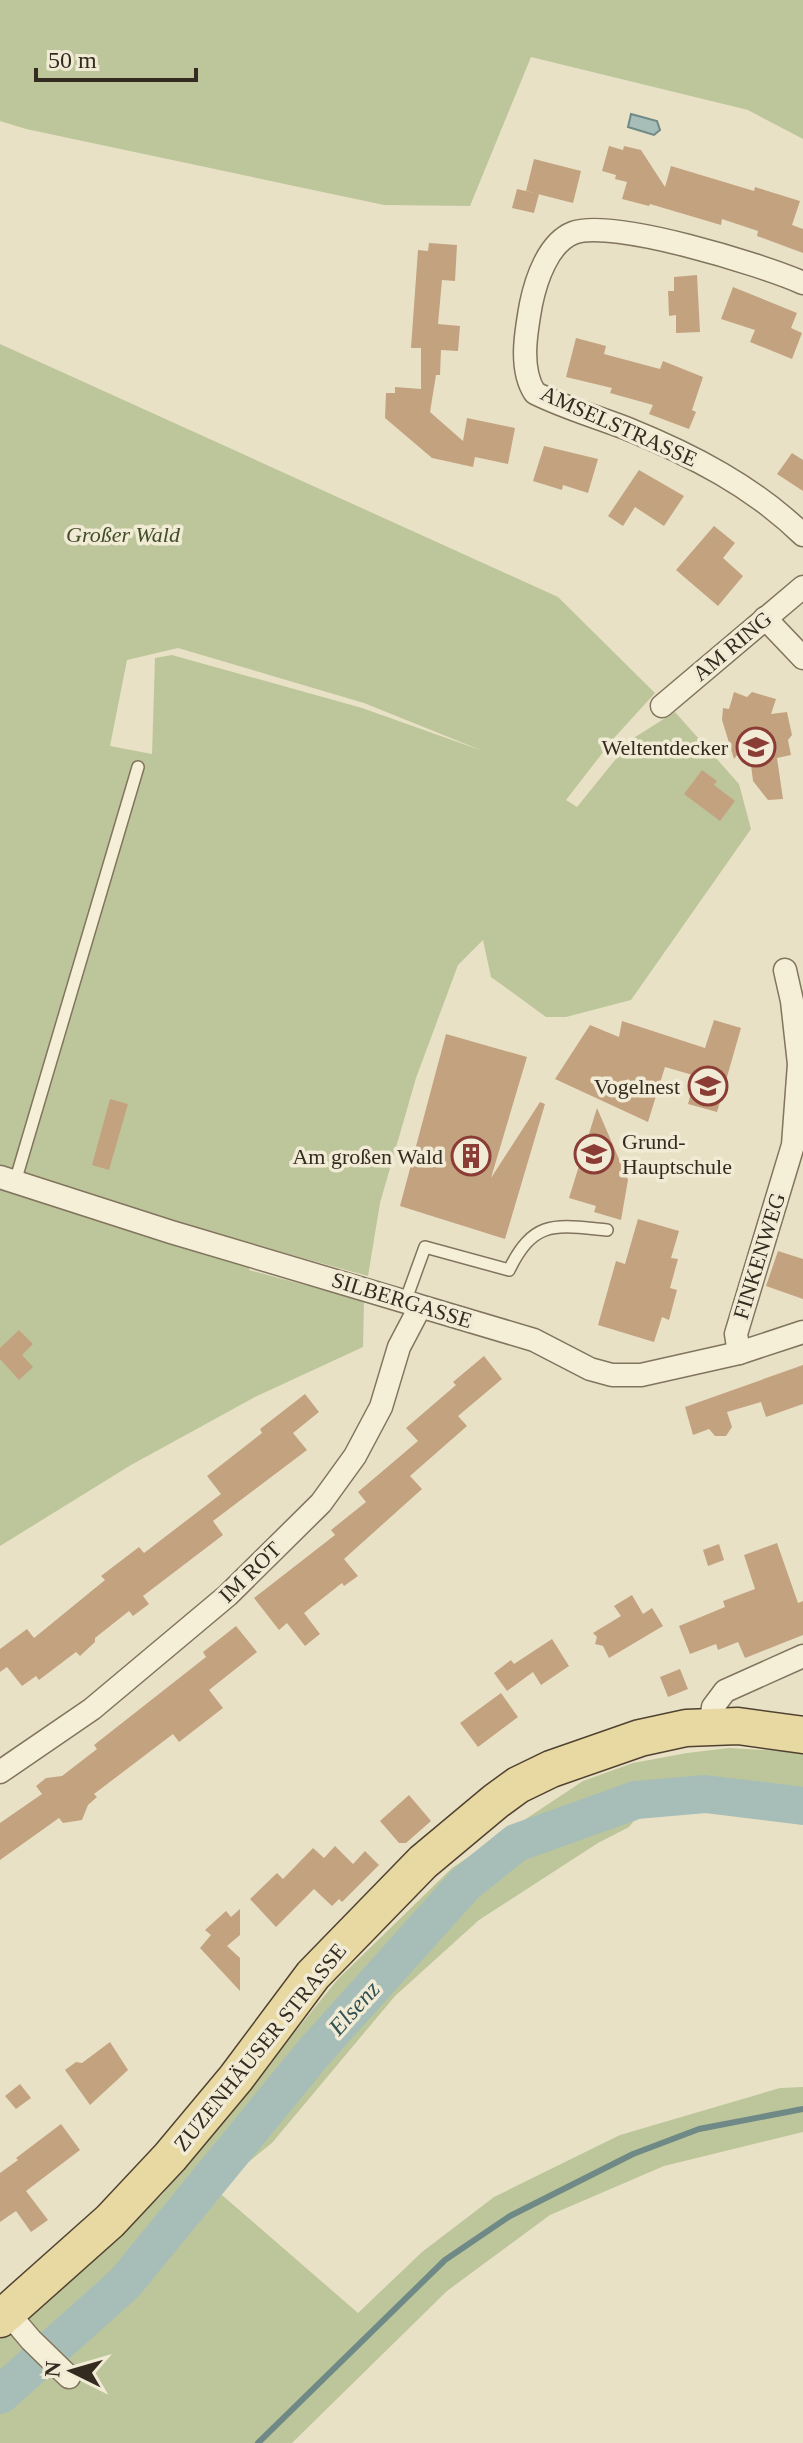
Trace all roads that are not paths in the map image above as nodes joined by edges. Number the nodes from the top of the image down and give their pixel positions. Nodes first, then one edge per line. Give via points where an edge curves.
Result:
1 (803, 283) edge
2 (803, 535) edge
3 (803, 587) edge
4 (765, 618) junction
5 (803, 658) edge
6 (662, 706) dead end
7 (138, 767) dead end
8 (785, 970) dead end
9 (7, 1179) edge
10 (607, 1230) dead end
11 (412, 1304) junction
12 (803, 1332) edge
13 (739, 1353) junction
14 (803, 1656) edge
15 (710, 1727) junction
16 (803, 1735) edge
17 (0, 1772) edge
18 (4, 2316) edge
19 (69, 2377) dead end

1 - 2 street, AMSELSTRASSE via 756,264 629,233 572,233 557,243 534,292 526,369 535,393 705,464 776,509
3 - 4 street, AM RING
4 - 5 street
4 - 6 street, AM RING
7 - 9 lane
8 - 13 street, FINKENWEG via 799,1064 793,1145 736,1334
9 - 11 street, SILBERGASSE
10 - 11 lane via 560,1225 537,1232 509,1270 425,1247
11 - 13 street, SILBERGASSE via 534,1340 612,1375 641,1375
11 - 17 street, IM ROT via 381,1407 321,1503 228,1595 92,1709
12 - 13 street, SILBERGASSE
14 - 15 street via 725,1691 713,1707
15 - 16 main road, ZUZENHÄUSER STRASSE
15 - 18 main road, ZUZENHÄUSER STRASSE via 640,1738 578,1758 518,1785 469,1822 313,1975 236,2078 110,2221
18 - 19 street

